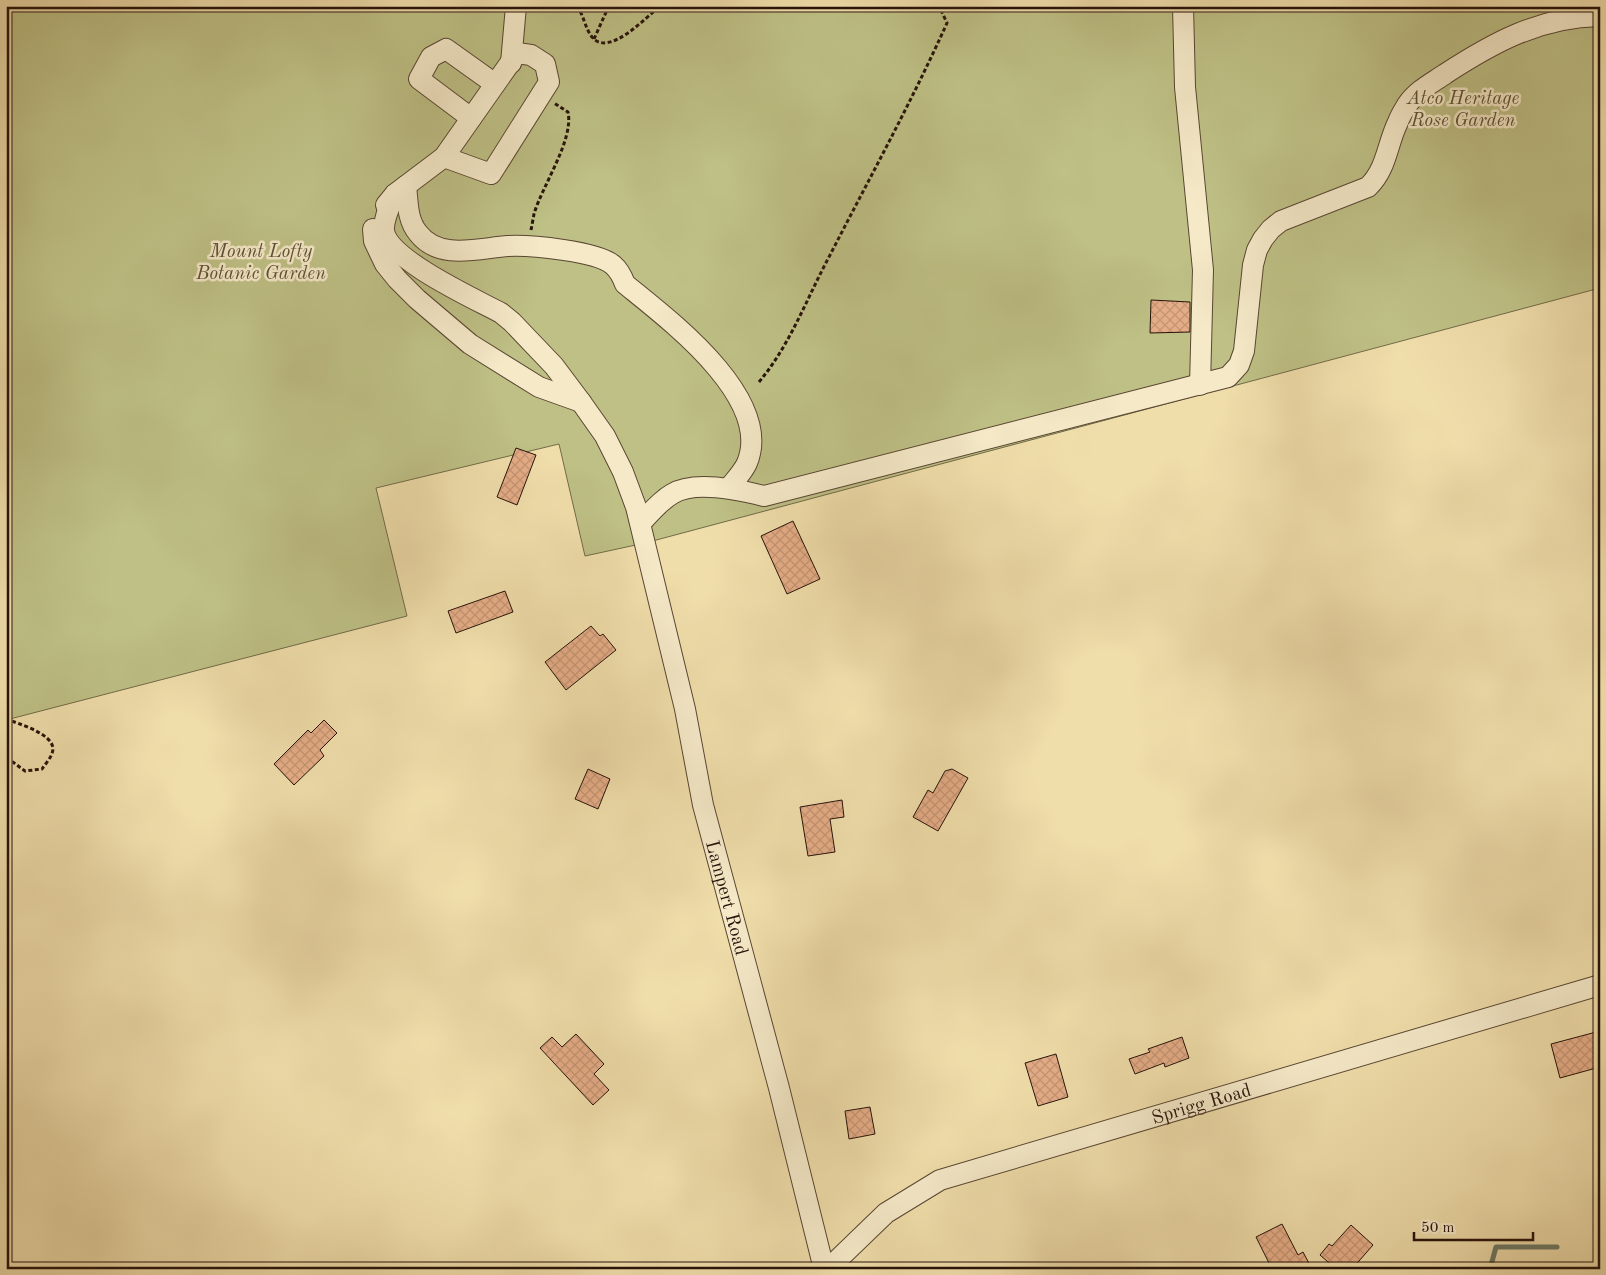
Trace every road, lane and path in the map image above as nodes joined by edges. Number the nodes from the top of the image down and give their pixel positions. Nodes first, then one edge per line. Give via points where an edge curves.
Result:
1 (516, 6) edge
2 (577, 6) edge
3 (606, 6) edge
4 (660, 6) edge
5 (939, 6) edge
6 (1183, 6) edge
7 (1600, 16) edge
8 (594, 39) junction
9 (511, 63) junction
10 (495, 84) junction
11 (539, 96) junction
12 (471, 118) junction
13 (444, 157) junction
14 (400, 190) junction
15 (528, 247) junction
16 (759, 382) dead end
17 (1200, 384) junction
18 (581, 402) junction
19 (729, 488) junction
20 (641, 523) junction
21 (6, 719) edge
22 (6, 749) edge
23 (1600, 985) edge
24 (824, 1269) edge
25 (828, 1269) edge

1 - 9 street
2 - 8 path
3 - 8 path
4 - 8 path via 619,40 608,44
5 - 16 path via 946,23 924,74 802,314 774,364
6 - 17 street via 1185,87 1203,270
7 - 17 street via 1537,25 1506,38 1421,90 1397,122 1382,168 1368,187 1281,221 1270,229 1253,265 1244,351 1239,364 1228,377
9 - 10 street
9 - 11 street via 517,53 531,55 545,64 548,82
10 - 12 street
10 - 12 street via 446,48 431,57 419,79
11 - 13 street via 491,174
11 - 15 path via 568,112 570,120 534,214
12 - 13 street
13 - 14 street
14 - 15 street via 418,235 441,248 470,251
14 - 18 street, Lampert Road via 384,223 388,242 421,270 512,322 554,366
14 - 18 street via 372,223 374,241 397,279 470,344 539,387
15 - 19 street via 577,253 612,264 621,273 625,284 685,334 715,366 735,392 751,428 746,463
17 - 19 street via 764,496
18 - 20 street, Lampert Road via 605,436 623,472
19 - 20 street via 680,490 664,500
20 - 24 street, Lampert Road via 685,709 703,805
21 - 22 path via 47,737 52,748 42,769 25,771 10,760
23 - 25 street, Sprigg Road via 940,1180 886,1213

